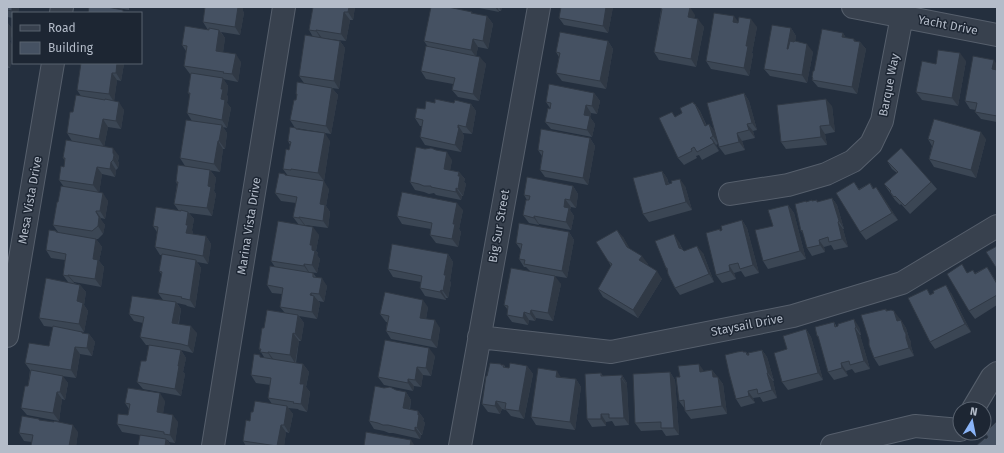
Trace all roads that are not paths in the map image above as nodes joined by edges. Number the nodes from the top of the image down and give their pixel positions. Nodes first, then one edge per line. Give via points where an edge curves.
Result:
1 (284, 7) edge
2 (539, 7) edge
3 (853, 7) edge
4 (902, 16) junction
5 (997, 34) edge
6 (53, 64) edge
7 (730, 194) dead end
8 (997, 226) edge
9 (7, 336) edge
10 (479, 337) junction
11 (997, 374) edge
12 (978, 401) edge
13 (952, 431) edge
14 (213, 446) edge
15 (460, 446) edge
16 (832, 446) edge

1 - 14 street, Marina Vista Drive
2 - 10 street, Big Sur Street
3 - 4 street, Yacht Drive
4 - 5 street, Yacht Drive
4 - 7 street, Barque Way via 882,121 871,144 853,161 826,174 788,185
6 - 9 street, Mesa Vista Drive
8 - 10 street, Staysail Drive via 902,283 793,316 611,352
10 - 15 street, Big Sur Street
11 - 12 street
13 - 16 street via 915,426

